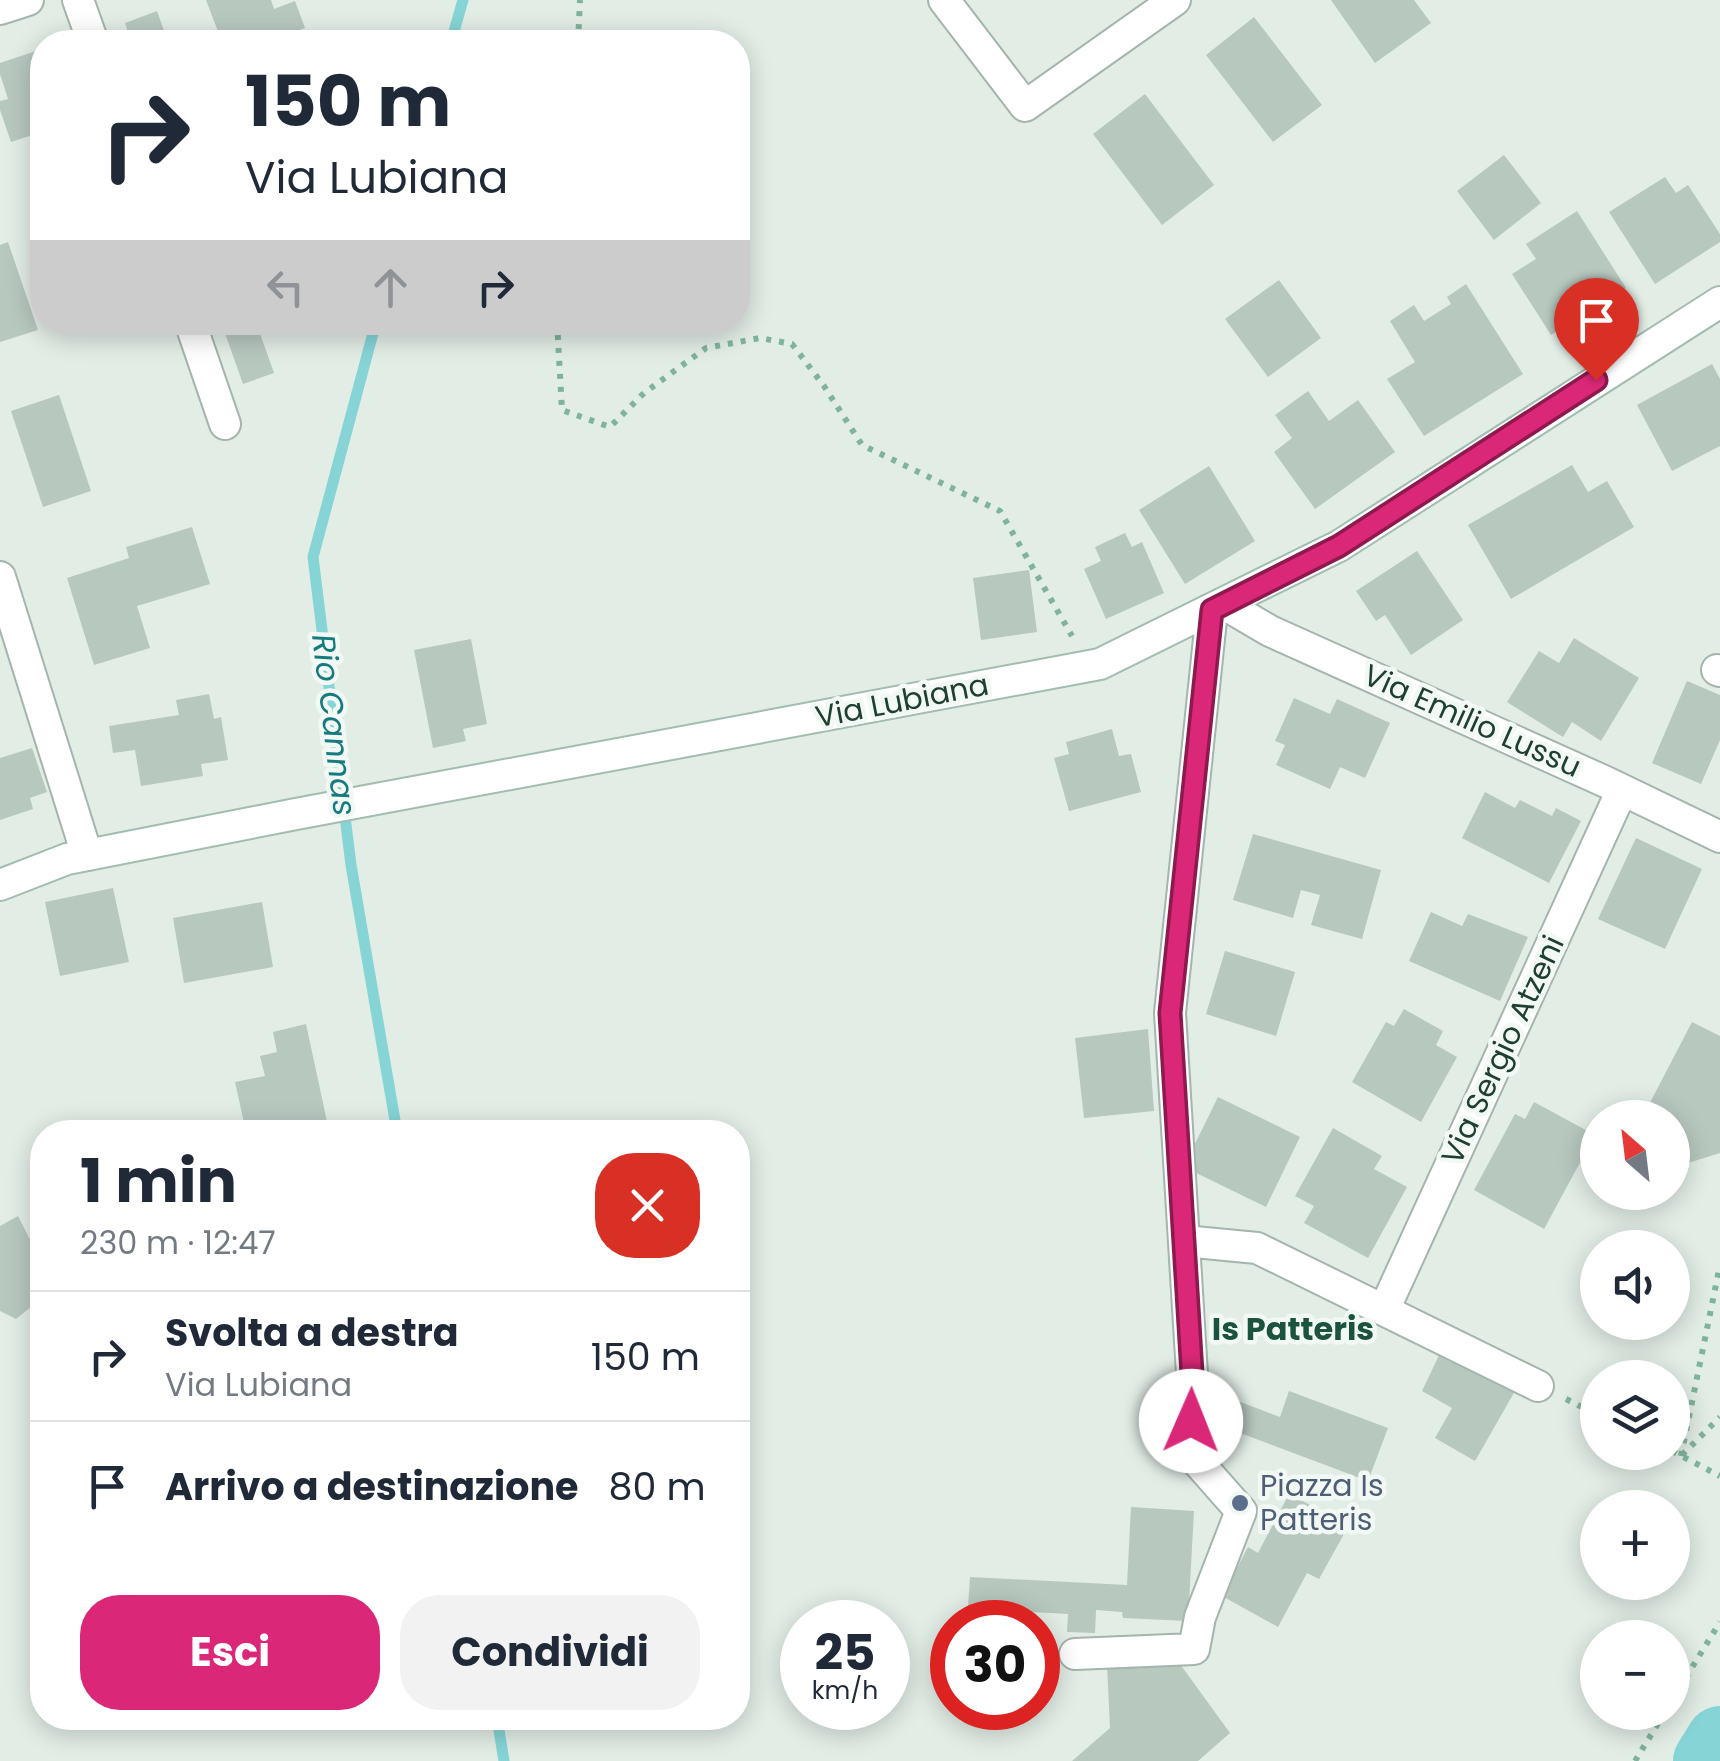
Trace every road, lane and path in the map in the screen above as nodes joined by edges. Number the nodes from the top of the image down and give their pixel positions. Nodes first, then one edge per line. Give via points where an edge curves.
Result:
1 (28, 0) edge
2 (78, 0) edge
3 (580, 0) edge
4 (944, 0) edge
5 (1175, 0) edge
6 (0, 9) edge
7 (88, 30) edge
8 (579, 30) edge
9 (1720, 302) edge
10 (194, 335) edge
11 (559, 335) edge
12 (225, 424) dead end
13 (0, 577) edge
14 (1218, 607) junction
15 (1072, 636) dead end
16 (1622, 790) junction
17 (1720, 837) edge
18 (88, 856) junction
19 (0, 885) edge
20 (1184, 1242) junction
21 (1720, 1265) edge
22 (1384, 1310) junction
23 (1538, 1386) dead end
24 (1690, 1412) edge
25 (1720, 1417) edge
26 (1690, 1447) edge
27 (1690, 1461) edge
28 (1720, 1476) edge
29 (1720, 1622) edge
30 (1075, 1654) dead end
31 (1690, 1671) edge
32 (1654, 1730) edge
33 (1635, 1761) edge

1 - 6 street
2 - 7 street
3 - 8 path
4 - 5 street via 1025,106
9 - 14 street, Via Lubiana via 1339,546
10 - 12 street
11 - 15 path via 562,410 610,427 706,348 760,338 792,344 862,446 1000,510
13 - 18 street
14 - 16 street, Via Emilio Lussu
14 - 18 street, Via Lubiana via 1100,664
14 - 20 street via 1170,1013
16 - 17 street, Via Emilio Lussu
16 - 22 street, Via Sergio Atzeni
18 - 19 street, Via Lubiana
20 - 22 street via 1257,1248
20 - 30 street via 1193,1390 1189,1452 1241,1511 1194,1648
21 - 24 path
22 - 23 street
25 - 26 path
27 - 28 path
29 - 31 path
32 - 33 path

